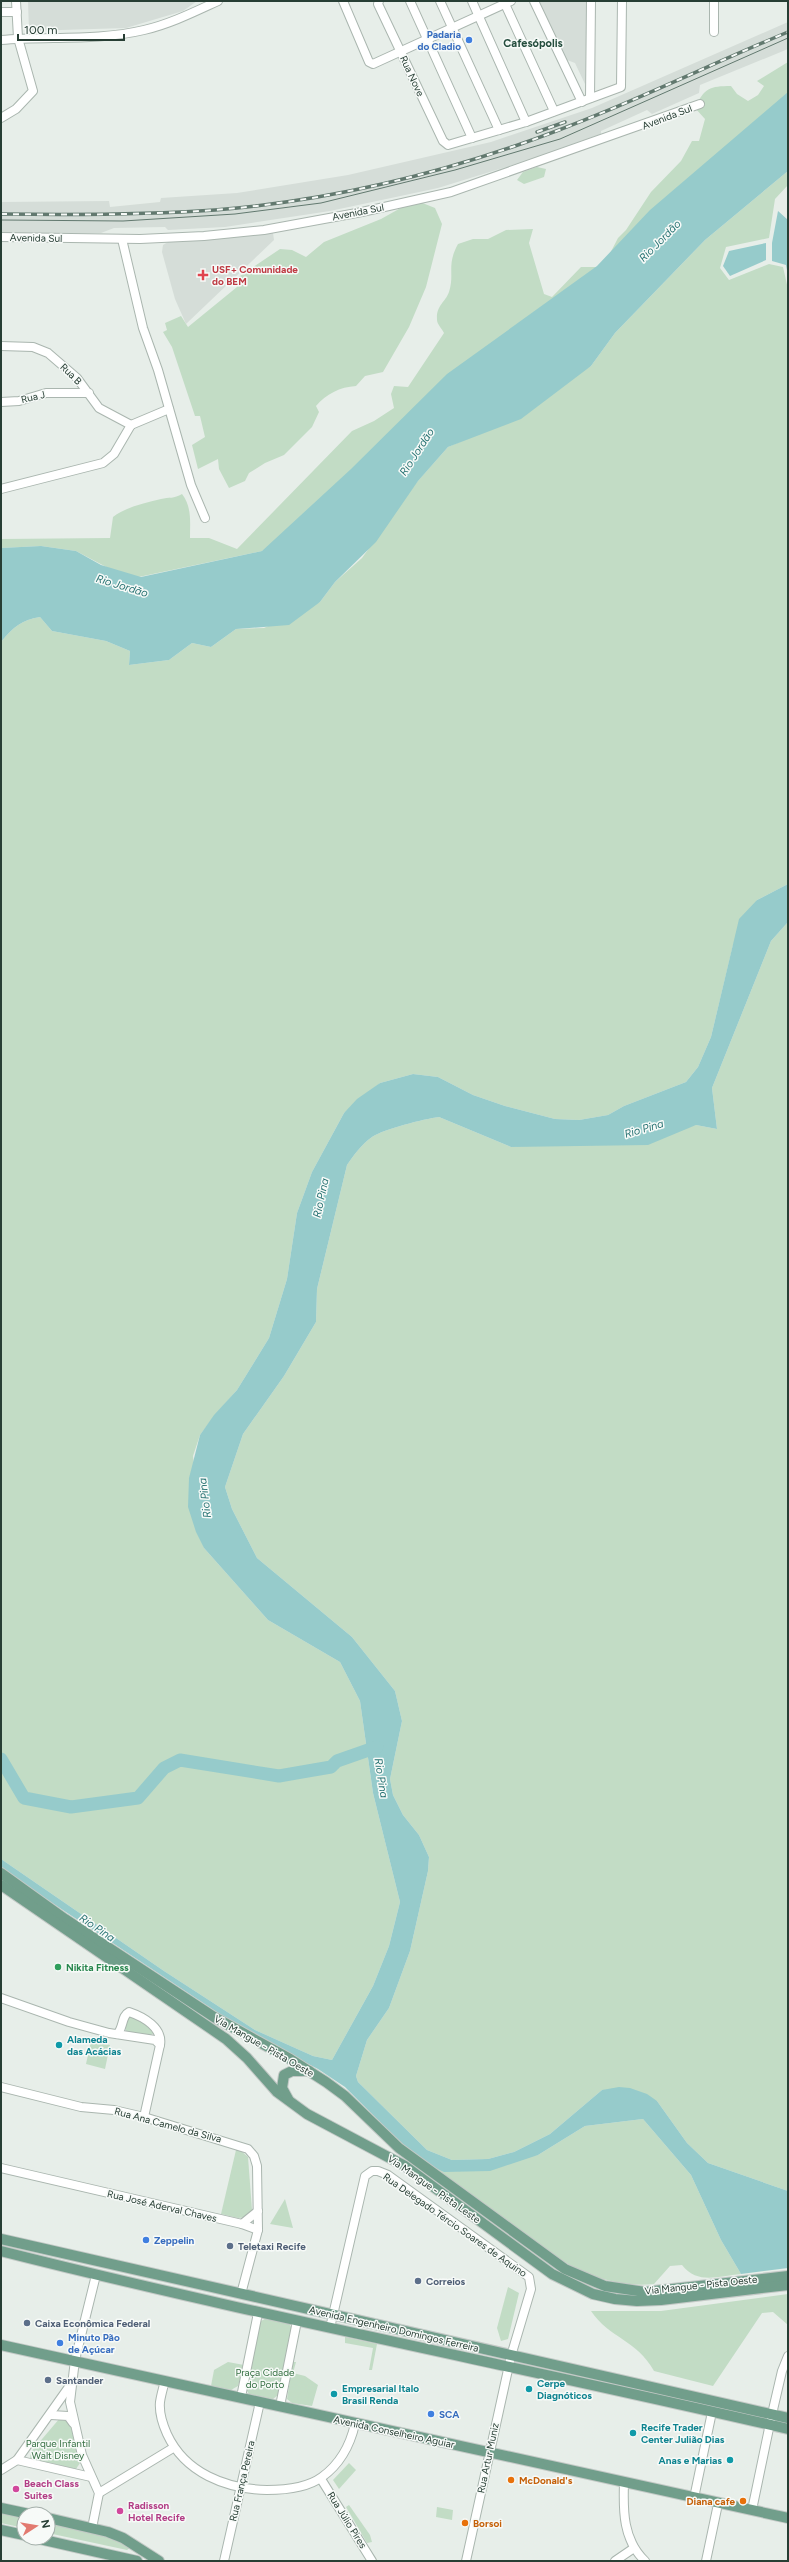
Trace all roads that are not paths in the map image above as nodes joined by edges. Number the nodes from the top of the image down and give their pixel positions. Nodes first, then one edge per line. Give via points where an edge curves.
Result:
1 (16, 1) edge
2 (218, 1) edge
3 (343, 1) edge
4 (410, 1) edge
5 (440, 1) edge
6 (472, 1) edge
7 (534, 1) edge
8 (592, 1) edge
9 (622, 1) edge
10 (714, 1) edge
11 (379, 3) edge
12 (508, 3) edge
13 (1, 12) edge
14 (17, 12) junction
15 (479, 17) junction
16 (453, 30) junction
17 (714, 32) dead end
18 (18, 38) junction
19 (1, 40) edge
20 (428, 41) junction
21 (401, 53) junction
22 (586, 100) junction
23 (700, 104) dead end
24 (554, 111) junction
25 (1, 118) edge
26 (526, 122) junction
27 (498, 130) junction
28 (472, 138) junction
29 (1, 237) edge
30 (122, 239) junction
31 (1, 346) edge
32 (89, 393) junction
33 (1, 402) edge
34 (169, 409) junction
35 (131, 425) junction
36 (1, 490) edge
37 (205, 518) dead end
38 (1, 1873) edge
39 (1, 1885) edge
40 (1, 1998) edge
41 (117, 2034) junction
42 (158, 2043) junction
43 (309, 2071) junction
44 (1, 2086) edge
45 (289, 2101) junction
46 (144, 2117) junction
47 (1, 2168) edge
48 (258, 2211) junction
49 (242, 2224) junction
50 (258, 2230) junction
51 (1, 2239) edge
52 (1, 2251) edge
53 (96, 2275) junction
54 (788, 2276) edge
55 (788, 2285) edge
56 (241, 2294) junction
57 (258, 2313) junction
58 (333, 2315) junction
59 (297, 2322) junction
60 (330, 2328) junction
61 (1, 2344) edge
62 (511, 2356) junction
63 (788, 2356) edge
64 (75, 2360) junction
65 (508, 2368) junction
66 (165, 2381) junction
67 (72, 2383) junction
68 (241, 2397) junction
69 (260, 2402) junction
70 (280, 2406) junction
71 (712, 2412) junction
72 (772, 2414) junction
73 (51, 2415) junction
74 (788, 2418) edge
75 (73, 2423) junction
76 (355, 2424) junction
77 (769, 2425) junction
78 (788, 2429) edge
79 (173, 2448) junction
80 (489, 2453) junction
81 (17, 2460) junction
82 (1, 2470) edge
83 (91, 2477) junction
84 (321, 2479) junction
85 (624, 2483) junction
86 (240, 2488) junction
87 (99, 2493) junction
88 (694, 2498) junction
89 (718, 2504) junction
90 (1, 2508) edge
91 (752, 2510) junction
92 (16, 2511) edge
93 (788, 2518) edge
94 (56, 2520) edge
95 (92, 2528) junction
96 (1, 2530) edge
97 (16, 2534) edge
98 (56, 2543) edge
99 (634, 2548) junction
100 (367, 2552) junction
101 (137, 2561) edge
102 (159, 2561) edge
103 (224, 2561) edge
104 (363, 2561) edge
105 (372, 2561) edge
106 (466, 2561) edge
107 (615, 2561) edge
108 (645, 2561) edge
109 (706, 2561) edge

1 - 14 street
2 - 18 street via 144,31 89,37
3 - 21 street via 371,64
4 - 20 street
5 - 16 street
6 - 15 street
7 - 22 street
8 - 22 street
9 - 22 street via 622,85
10 - 17 street
11 - 21 street, Rua Nove
12 - 15 street
12 - 24 street
13 - 14 street
14 - 18 street
15 - 16 street
15 - 26 street
16 - 20 street
16 - 27 street
18 - 19 street
18 - 25 street via 33,91 16,109
20 - 21 street
20 - 28 street
21 - 28 street, Rua Nove via 443,141 448,145
22 - 24 street
23 - 30 street, Avenida Sul via 451,192 264,230 204,236
24 - 26 street
26 - 27 street
27 - 28 street
29 - 30 street, Avenida Sul
30 - 34 street via 142,328
31 - 32 street, Rua B via 40,348 77,378
32 - 33 street, Rua J via 46,393 19,401
32 - 35 street, Rua B via 98,408
34 - 35 street
34 - 37 street via 191,485
35 - 36 street via 114,454 103,463
38 - 43 main road, Via Mangue - Pista Oeste via 65,1919 214,2017
39 - 45 main road, Via Mangue - Pista Leste via 226,2039
40 - 41 street via 69,2022
41 - 42 street
41 - 42 street via 124,2015 129,2012 155,2027 161,2035
42 - 46 street
43 - 45 main road via 292,2071 284,2075 282,2088
43 - 54 main road, Via Mangue - Pista Oeste via 345,2096 399,2148 565,2269 605,2286 654,2291
44 - 46 street, Rua Ana Camelo da Silva via 81,2107 114,2110
45 - 55 main road, Via Mangue - Pista Leste via 325,2126 405,2166 552,2274 593,2294 615,2299 661,2300
46 - 48 street, Rua Ana Camelo da Silva via 248,2149 257,2166
47 - 49 street, Rua José Aderval Chaves
48 - 49 street
48 - 50 street, Rua Ana Camelo da Silva
49 - 50 street, Rua José Aderval Chaves
50 - 56 street
51 - 56 main road, Avenida Engenheiro Domingos Ferreira
52 - 53 main road, Avenida Engenheiro Domingos Ferreira
53 - 57 main road, Avenida Engenheiro Domingos Ferreira
53 - 64 street
56 - 58 main road, Avenida Engenheiro Domingos Ferreira
57 - 59 main road, Avenida Engenheiro Domingos Ferreira
57 - 68 street
58 - 60 street
58 - 62 main road, Avenida Engenheiro Domingos Ferreira
58 - 62 street, Rua Delegado Tércio Soares de Aquino via 365,2176 372,2171 378,2171 388,2175 529,2277 531,2289
59 - 60 main road, Avenida Engenheiro Domingos Ferreira
59 - 70 street
60 - 65 main road, Avenida Engenheiro Domingos Ferreira
61 - 64 main road, Avenida Conselheiro Aguiar
62 - 65 street, Rua Artur Muniz
62 - 72 main road, Avenida Engenheiro Domingos Ferreira
63 - 72 street
64 - 66 main road, Avenida Conselheiro Aguiar
64 - 67 street
65 - 71 main road, Avenida Engenheiro Domingos Ferreira
65 - 80 street, Rua Artur Muniz
66 - 68 main road, Avenida Conselheiro Aguiar
66 - 79 street via 160,2403 163,2424
67 - 73 street
67 - 75 street via 70,2402
68 - 69 main road, Avenida Conselheiro Aguiar
69 - 70 main road, Avenida Conselheiro Aguiar
69 - 86 street, Rua França Pereira
70 - 76 main road, Avenida Conselheiro Aguiar
71 - 77 main road, Avenida Engenheiro Domingos Ferreira
71 - 88 street
72 - 74 main road, Avenida Engenheiro Domingos Ferreira
72 - 77 street
73 - 75 street via 68,2416
73 - 81 street
75 - 83 street
76 - 80 main road, Avenida Conselheiro Aguiar
76 - 84 street via 351,2442 343,2456
77 - 78 main road, Avenida Engenheiro Domingos Ferreira
77 - 91 street
79 - 86 street via 184,2461 199,2472
79 - 87 street
80 - 85 main road, Avenida Conselheiro Aguiar
80 - 106 street, Rua Artur Muniz
81 - 82 street
81 - 83 street
83 - 87 street
84 - 86 street via 280,2490
84 - 100 street, Rua Júlio Pires
85 - 88 main road, Avenida Conselheiro Aguiar
85 - 99 street via 625,2521
86 - 103 street, Rua França Pereira
87 - 95 street
88 - 89 main road, Avenida Conselheiro Aguiar
89 - 91 main road, Avenida Conselheiro Aguiar
89 - 109 street
90 - 92 main road
91 - 93 main road, Avenida Conselheiro Aguiar
94 - 95 main road
95 - 102 main road via 123,2538
96 - 97 main road
98 - 101 main road
99 - 107 street
99 - 108 street
100 - 104 street
100 - 105 street, Rua Júlio Pires

